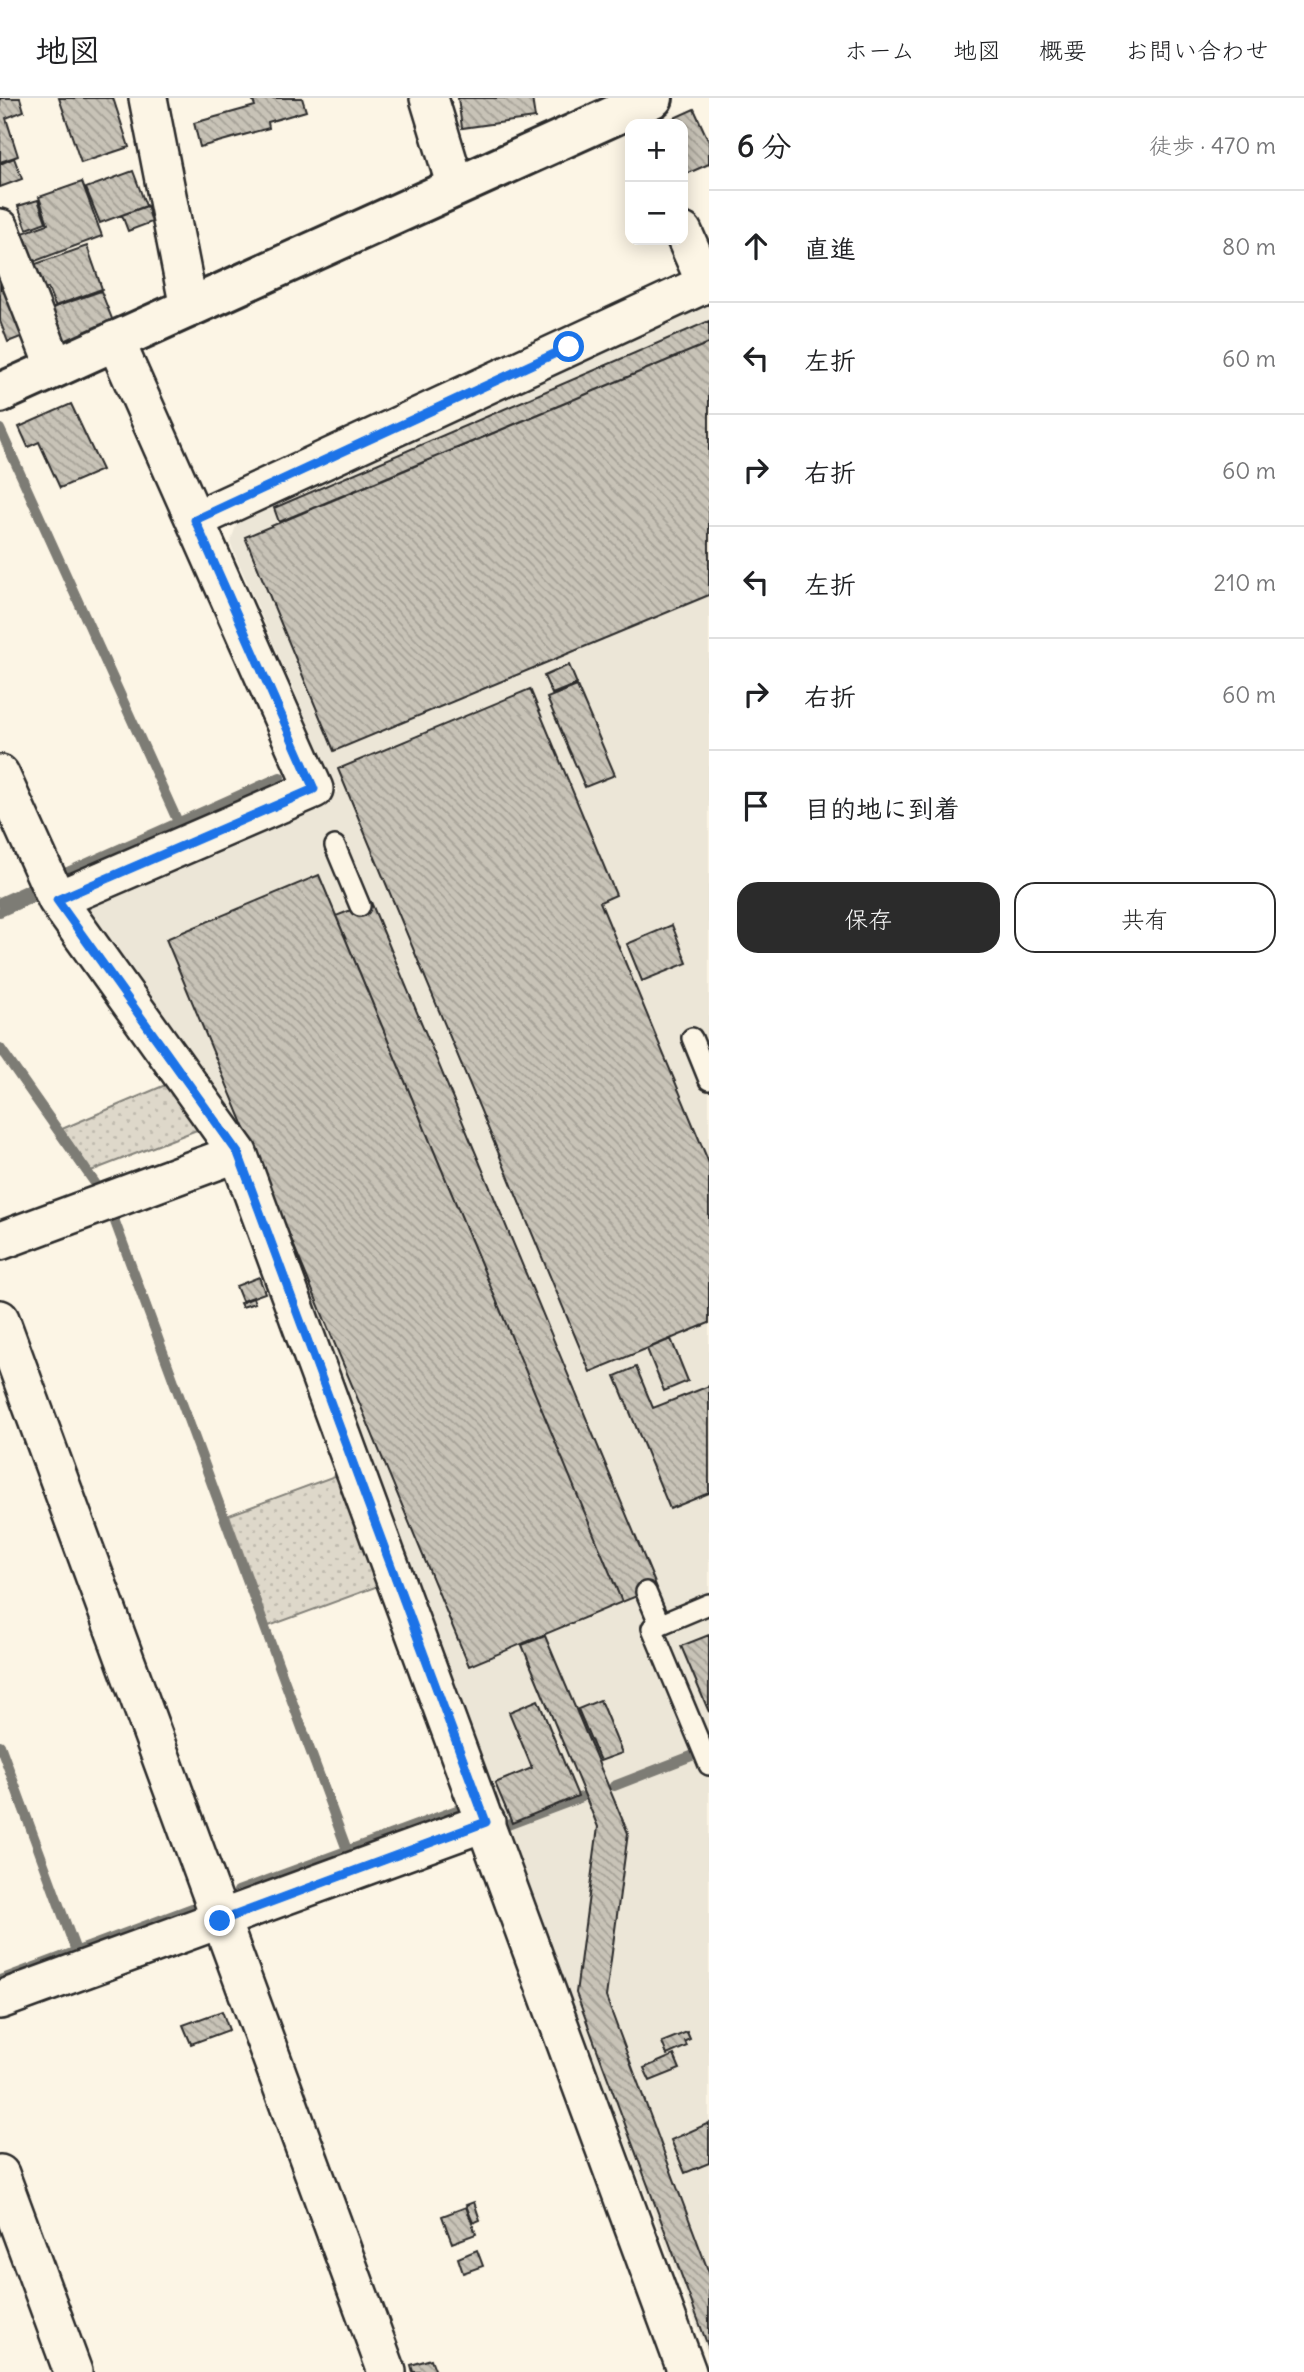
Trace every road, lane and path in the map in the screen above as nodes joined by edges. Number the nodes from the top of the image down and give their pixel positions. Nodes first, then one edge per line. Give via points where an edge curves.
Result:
1 (148, 98) edge
2 (429, 98) edge
3 (645, 106) edge
4 (456, 187) junction
5 (0, 228) edge
6 (688, 243) edge
7 (707, 283) edge
8 (189, 307) junction
9 (115, 340) junction
10 (55, 368) junction
11 (0, 393) edge
12 (195, 520) junction
13 (0, 774) edge
14 (335, 846) dead end
15 (57, 900) junction
16 (360, 906) dead end
17 (692, 1038) dead end
18 (709, 1080) edge
19 (238, 1153) junction
20 (0, 1241) edge
21 (0, 1319) edge
22 (646, 1592) dead end
23 (709, 1604) edge
24 (660, 1625) junction
25 (709, 1765) edge
26 (486, 1822) junction
27 (220, 1921) junction
28 (0, 2000) edge
29 (0, 2174) edge
30 (73, 2372) edge
31 (387, 2372) edge
32 (687, 2372) edge

1 - 8 street
2 - 4 street
3 - 4 street
4 - 8 street
5 - 10 street
6 - 7 street
7 - 12 street
8 - 9 street
9 - 10 street
9 - 12 street
10 - 11 street
12 - 15 street via 314,789
13 - 15 street
14 - 16 lane
15 - 19 street
17 - 18 lane
19 - 20 street
19 - 26 street
21 - 27 street
22 - 24 lane
23 - 24 lane
24 - 25 lane via 652,1628
26 - 27 street
26 - 32 street
27 - 28 street
27 - 31 street
29 - 30 street

